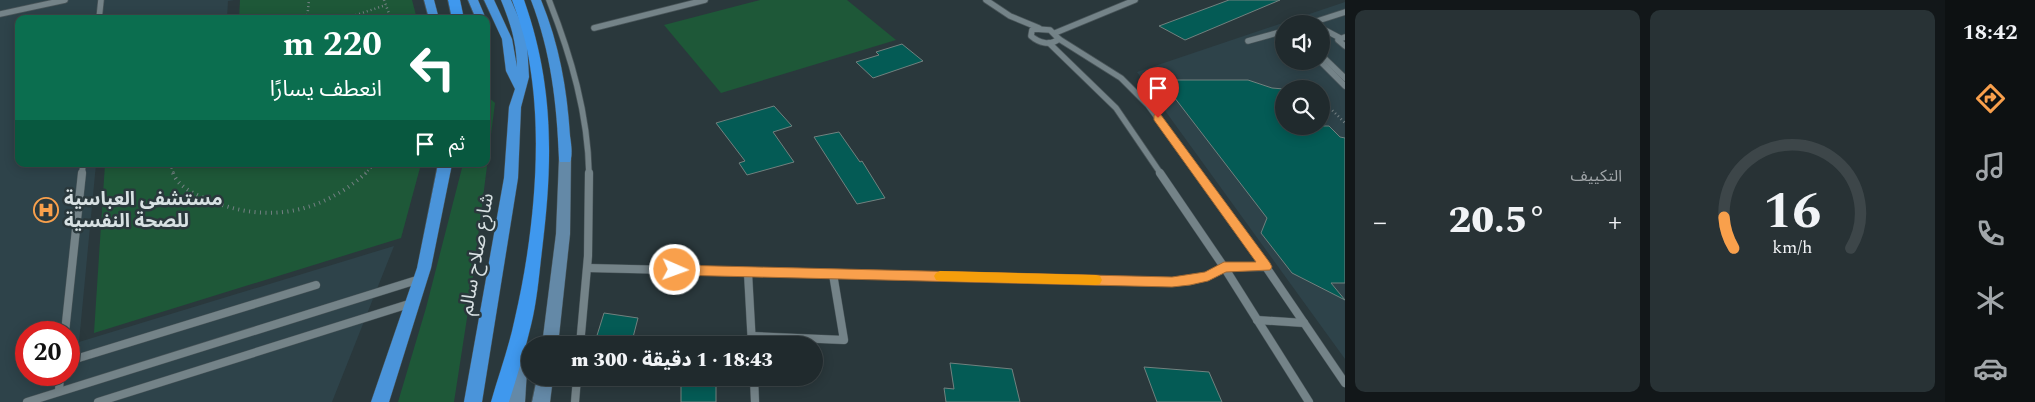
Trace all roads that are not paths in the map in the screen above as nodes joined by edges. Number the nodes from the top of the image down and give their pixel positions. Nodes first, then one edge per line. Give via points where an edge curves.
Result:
1 (64, 0) edge
2 (101, 0) edge
3 (429, 0) edge
4 (454, 0) edge
5 (473, 0) edge
6 (489, 0) edge
7 (506, 0) edge
8 (518, 0) edge
9 (536, 0) edge
10 (549, 0) edge
11 (705, 0) edge
12 (986, 0) edge
13 (1135, 0) edge
14 (1345, 12) edge
15 (0, 14) edge
16 (99, 15) edge
17 (433, 15) edge
18 (457, 15) edge
19 (480, 15) edge
20 (1330, 17) edge
21 (594, 28) dead end
22 (1040, 28) junction
23 (1330, 32) edge
24 (1275, 34) edge
25 (1057, 36) junction
26 (1343, 37) edge
27 (1248, 41) dead end
28 (1049, 44) junction
29 (1345, 46) edge
30 (1330, 64) edge
31 (1329, 70) edge
32 (1345, 78) edge
33 (1345, 86) edge
34 (521, 90) junction
35 (565, 159) joint
36 (83, 167) edge
37 (444, 167) edge
38 (1224, 267) junction
39 (1266, 267) junction
40 (588, 268) junction
41 (748, 273) junction
42 (833, 274) junction
43 (421, 278) junction
44 (316, 285) dead end
45 (413, 303) junction
46 (1257, 320) junction
47 (66, 321) edge
48 (1304, 323) junction
49 (522, 324) junction
50 (551, 336) edge
51 (581, 336) edge
52 (752, 336) edge
53 (823, 339) edge
54 (80, 359) edge
55 (1345, 383) edge
56 (59, 386) edge
57 (544, 386) edge
58 (576, 386) edge
59 (754, 386) edge
60 (59, 391) junction
61 (27, 402) edge
62 (98, 402) edge
63 (380, 402) edge
64 (473, 402) edge
65 (500, 402) edge
66 (516, 402) edge
67 (541, 402) edge
68 (575, 402) edge
69 (754, 402) edge
70 (1308, 402) edge

1 - 15 lane
2 - 16 lane
3 - 17 highway
4 - 18 highway
5 - 19 highway
6 - 34 highway via 507,39 512,71
7 - 34 highway, شارع صلاح سالم via 522,44
8 - 49 highway via 534,48 542,112 542,173
9 - 35 highway via 557,68
10 - 40 lane via 574,68 587,135 591,220
11 - 21 lane
12 - 22 lane via 1010,16
13 - 25 lane via 1107,10
14 - 20 lane
22 - 25 lane
22 - 28 lane via 1032,30 1031,36
23 - 26 lane
24 - 27 lane
25 - 28 lane via 1054,43
25 - 39 lane via 1121,78 1148,105
26 - 29 lane via 1338,41
28 - 38 lane via 1116,108
30 - 32 lane
31 - 33 lane
34 - 64 highway, شارع صلاح سالم via 515,107 511,178
35 - 50 main road via 563,234
36 - 47 lane
37 - 43 highway
38 - 39 lane
38 - 42 lane via 1208,276 1172,282
38 - 46 lane
39 - 48 lane
40 - 41 lane
40 - 51 lane
41 - 42 lane
41 - 52 lane
42 - 53 lane via 844,340
43 - 45 highway
43 - 60 lane
44 - 54 lane
45 - 62 lane
45 - 63 highway
46 - 48 lane
46 - 70 lane
48 - 55 lane
49 - 65 highway
49 - 66 main road
56 - 60 lane
57 - 67 main road
58 - 68 lane
59 - 69 lane
60 - 61 lane

